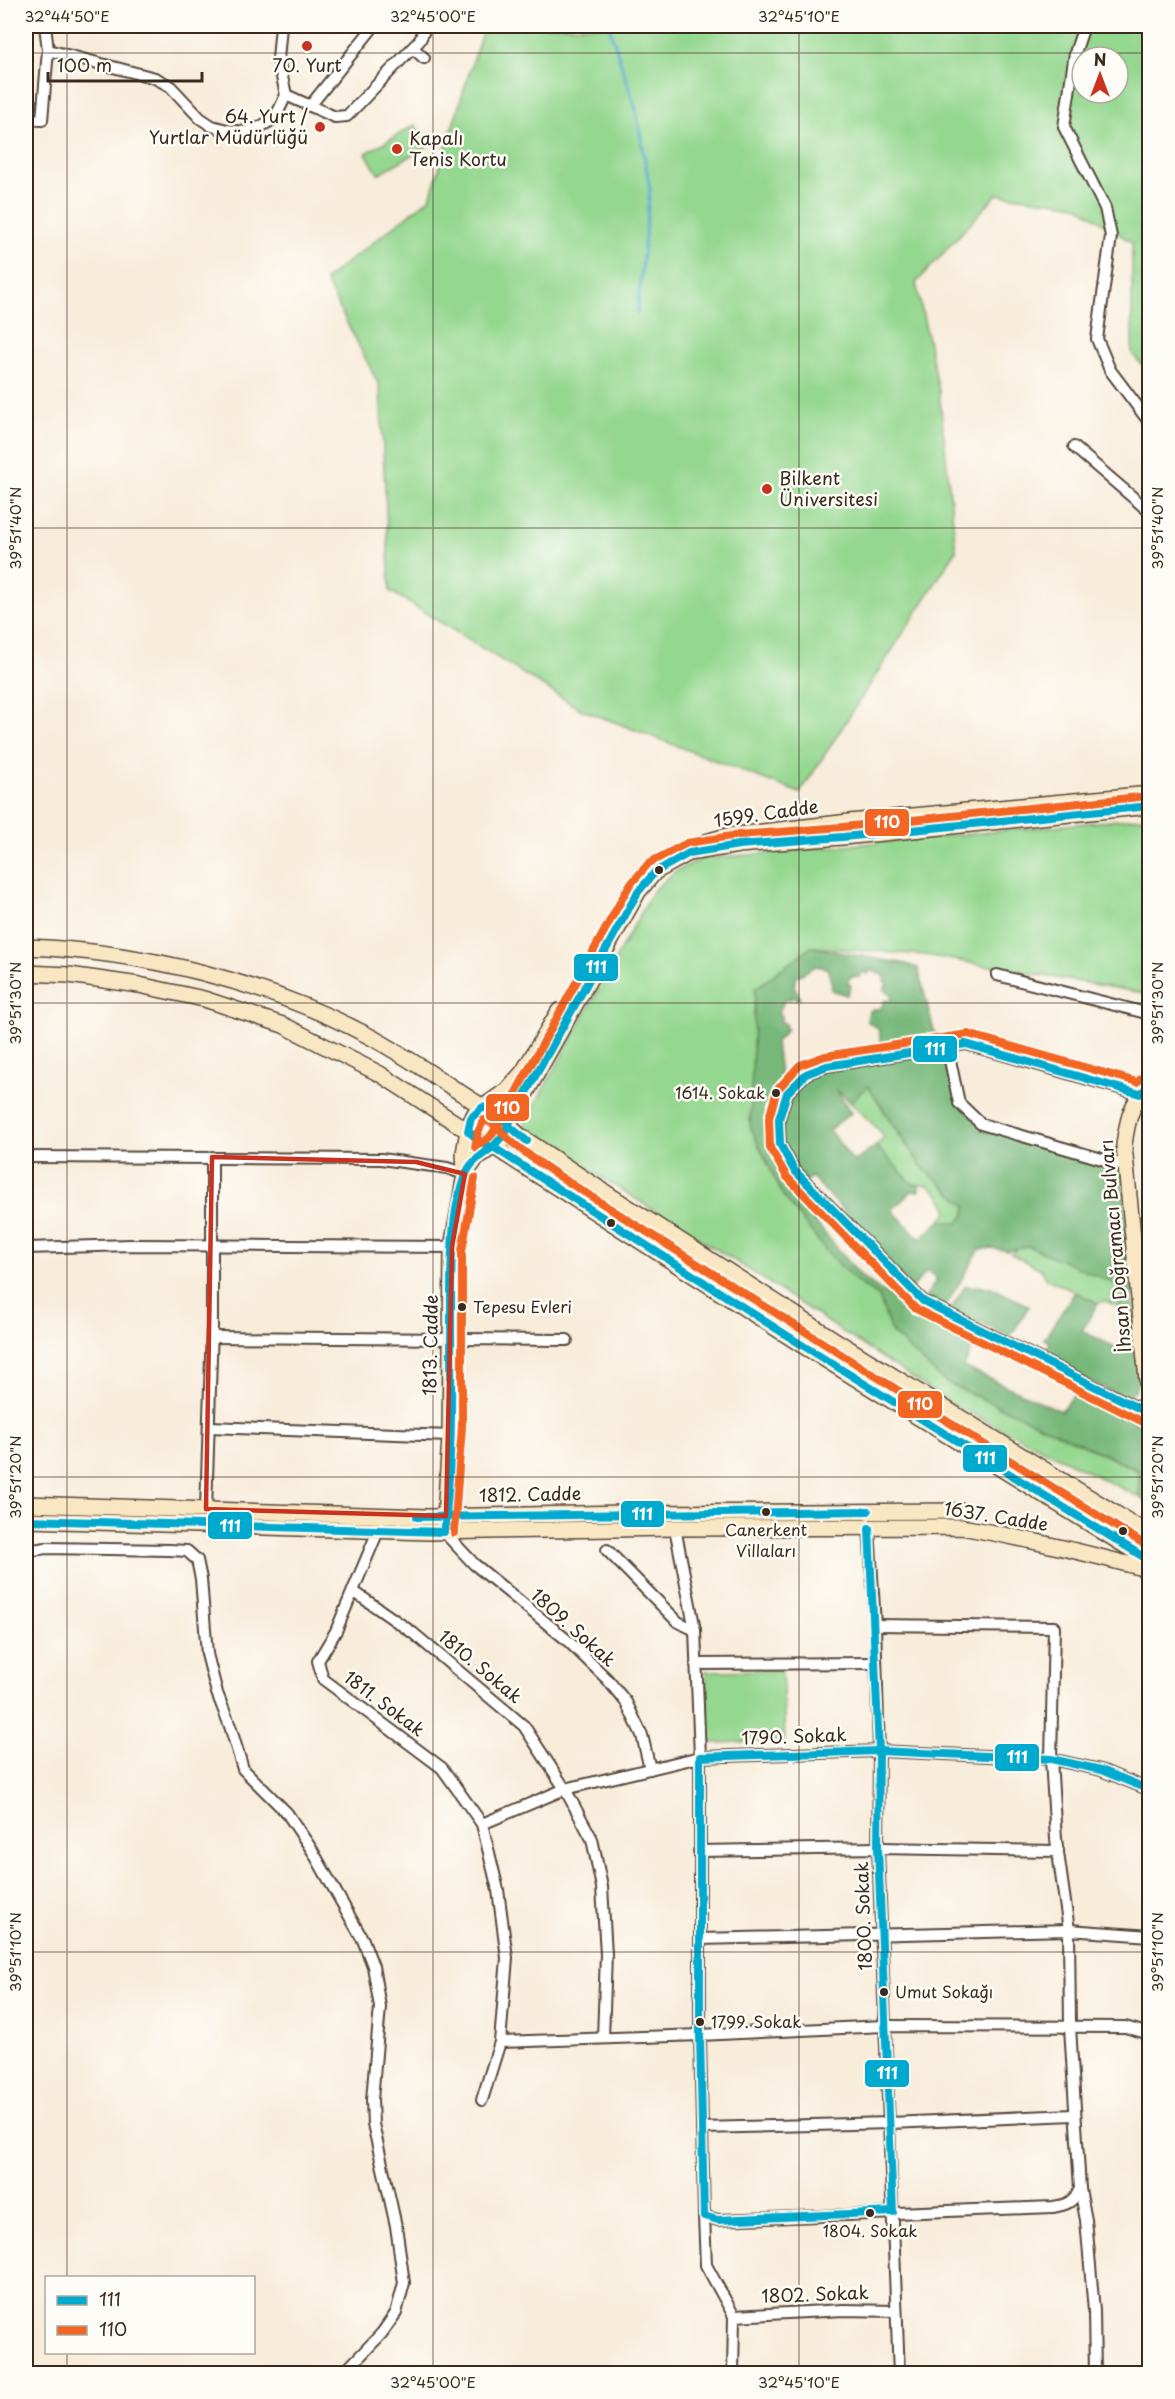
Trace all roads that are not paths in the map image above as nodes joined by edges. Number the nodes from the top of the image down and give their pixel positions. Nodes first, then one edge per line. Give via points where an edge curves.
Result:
1 (45, 26) edge
2 (281, 26) edge
3 (374, 26) edge
4 (419, 26) edge
5 (1084, 26) edge
6 (413, 48) junction
7 (48, 50) junction
8 (424, 58) dead end
9 (286, 95) junction
10 (310, 106) junction
11 (26, 119) edge
12 (1149, 423) edge
13 (1074, 447) dead end
14 (1149, 512) edge
15 (1149, 794) edge
16 (1149, 806) edge
17 (26, 947) edge
18 (26, 973) edge
19 (997, 975) dead end
20 (1149, 1014) edge
21 (947, 1046) junction
22 (1146, 1091) edge
23 (483, 1107) junction
24 (508, 1125) junction
25 (468, 1131) junction
26 (494, 1147) junction
27 (26, 1157) edge
28 (212, 1157) junction
29 (1126, 1166) junction
30 (465, 1174) junction
31 (211, 1246) junction
32 (452, 1247) junction
33 (26, 1248) edge
34 (212, 1337) junction
35 (450, 1340) junction
36 (567, 1340) dead end
37 (1149, 1412) edge
38 (209, 1427) junction
39 (450, 1436) junction
40 (26, 1504) edge
41 (206, 1509) junction
42 (868, 1511) junction
43 (964, 1511) dead end
44 (446, 1516) junction
45 (26, 1520) edge
46 (675, 1528) junction
47 (869, 1528) junction
48 (378, 1531) junction
49 (444, 1532) junction
50 (1149, 1535) edge
51 (607, 1550) dead end
52 (26, 1551) edge
53 (1149, 1561) edge
54 (1149, 1570) edge
55 (353, 1591) junction
56 (875, 1625) junction
57 (695, 1630) junction
58 (876, 1663) junction
59 (696, 1664) junction
60 (879, 1751) junction
61 (700, 1757) junction
62 (1051, 1759) junction
63 (650, 1768) junction
64 (565, 1788) junction
65 (1149, 1790) edge
66 (482, 1824) junction
67 (878, 1848) junction
68 (699, 1851) junction
69 (1058, 1851) junction
70 (1069, 1930) junction
71 (881, 1933) junction
72 (1149, 1936) edge
73 (700, 1939) junction
74 (884, 2026) junction
75 (1070, 2027) junction
76 (1149, 2034) edge
77 (700, 2035) junction
78 (603, 2038) junction
79 (500, 2042) junction
80 (482, 2100) dead end
81 (1074, 2115) junction
82 (890, 2123) junction
83 (702, 2128) junction
84 (1080, 2189) junction
85 (893, 2212) junction
86 (704, 2216) junction
87 (896, 2311) junction
88 (734, 2316) junction
89 (343, 2373) edge
90 (733, 2373) edge
91 (899, 2373) edge
92 (1095, 2373) edge

1 - 7 street
2 - 9 street via 278,59
3 - 10 street
4 - 6 street via 423,33
5 - 12 street via 1075,53 1064,127 1105,208 1111,236 1097,339 1110,370
6 - 8 street
6 - 10 street via 346,116 335,117
7 - 9 street via 155,78 170,86 200,118 227,130 245,132 266,123 279,111
7 - 11 street via 42,120
9 - 10 street
13 - 14 street
15 - 23 street, 1599. Cadde via 727,836 682,849 652,866 633,890 523,1072 507,1090
16 - 24 street, 1599. Cadde via 689,853 655,872 638,892
17 - 23 street via 136,958 284,997 368,1035
18 - 25 street via 139,985 204,999 283,1024 380,1074
19 - 20 street
21 - 22 street via 966,1044
21 - 29 street via 959,1103 981,1124
21 - 37 street via 827,1066 806,1074 787,1094 779,1119 780,1144 794,1170 923,1301
22 - 29 street, İhsan Doğramacı Bulvarı via 1132,1108 1127,1124
23 - 24 street via 501,1116
23 - 25 street via 471,1118
24 - 26 street via 503,1139
24 - 50 street via 589,1182 838,1342
25 - 26 street via 483,1144
25 - 30 street, 1813. Cadde
26 - 30 street via 476,1159
26 - 53 street
27 - 28 street
28 - 30 street via 404,1161
28 - 31 street
29 - 37 street, İhsan Doğramacı Bulvarı
30 - 32 street, 1813. Cadde
31 - 32 street
31 - 33 street
31 - 34 street
32 - 35 street, 1813. Cadde
34 - 35 street
34 - 38 street
35 - 36 street
35 - 39 street, 1813. Cadde
38 - 39 street
38 - 41 street
39 - 44 street, 1813. Cadde
40 - 41 street, 1812. Cadde
41 - 44 street, 1812. Cadde
42 - 43 street, 1812. Cadde
42 - 44 street, 1812. Cadde
42 - 47 street
44 - 49 street, 1813. Cadde
45 - 48 street, 1812. Cadde
46 - 47 street, 1812. Cadde
46 - 49 street, 1812. Cadde
46 - 57 street
47 - 54 street, 1637. Cadde via 961,1527 1090,1553
47 - 56 street, 1800. Sokak
48 - 49 street, 1812. Cadde
48 - 55 street, 1811. Sokak
49 - 63 street, 1809. Sokak via 474,1564 567,1640 607,1679 626,1702 642,1735
51 - 57 street via 678,1622
52 - 89 street via 170,1550 187,1551 197,1560 207,1654 243,1769 287,1813 363,1940 373,1966 380,2007 373,2124 396,2226 404,2283 396,2313
55 - 64 street, 1810. Sokak via 413,1633 524,1726
55 - 66 street, 1811. Sokak via 318,1662 323,1679 442,1768
56 - 58 street, 1800. Sokak
56 - 62 street via 1054,1627
57 - 59 street
58 - 59 street
58 - 60 street, 1800. Sokak
59 - 61 street
60 - 61 street, 1790. Sokak
60 - 62 street, 1790. Sokak
60 - 67 street, 1800. Sokak
61 - 63 street, 1790. Sokak
61 - 68 street
62 - 65 street, 1790. Sokak via 1101,1770
62 - 69 street
63 - 64 street, 1790. Sokak
64 - 66 street, 1790. Sokak
64 - 78 street, 1810. Sokak via 592,1839 602,1887 606,1954
66 - 79 street via 498,1890 507,1958
67 - 68 street
67 - 69 street
67 - 71 street, 1800. Sokak
68 - 73 street
69 - 70 street
70 - 71 street
70 - 72 street
70 - 75 street
71 - 73 street
71 - 74 street, 1800. Sokak
73 - 77 street
74 - 75 street
74 - 77 street
74 - 82 street, 1800. Sokak
75 - 76 street via 1125,2027
75 - 81 street
77 - 78 street
77 - 83 street
78 - 79 street
79 - 80 street
81 - 82 street
81 - 84 street
82 - 83 street
82 - 85 street, 1800. Sokak
83 - 86 street
84 - 85 street via 1075,2199 1053,2207
84 - 92 street via 1094,2311
85 - 86 street via 718,2220
85 - 87 street, 1800. Sokak
86 - 88 street via 706,2265
87 - 88 street, 1802. Sokak via 854,2309
87 - 91 street, 1800. Sokak
88 - 90 street

